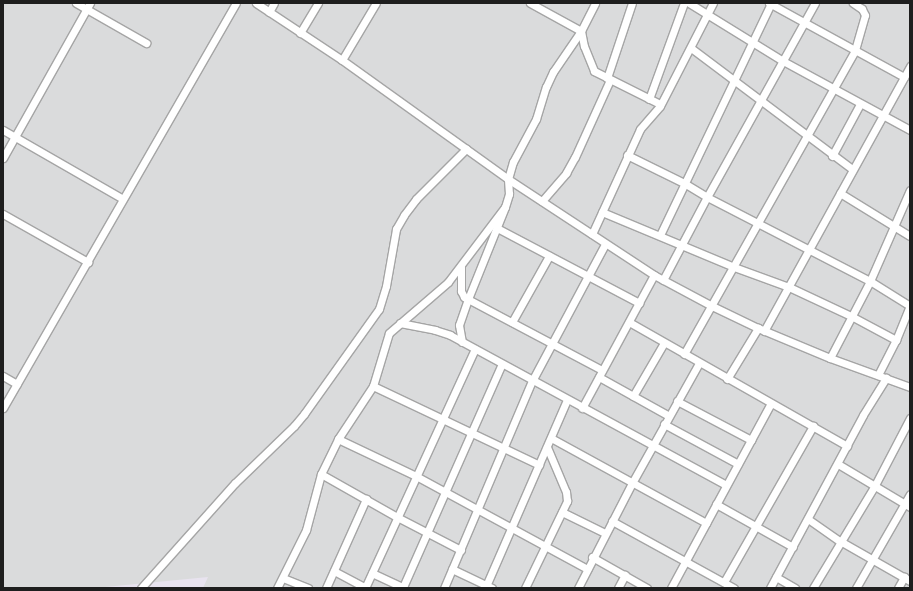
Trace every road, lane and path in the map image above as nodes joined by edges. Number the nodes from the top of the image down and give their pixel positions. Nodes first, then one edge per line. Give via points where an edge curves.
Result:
1 (76, 3) edge
2 (236, 3) edge
3 (256, 3) edge
4 (274, 3) edge
5 (318, 3) edge
6 (376, 3) edge
7 (530, 3) edge
8 (595, 3) edge
9 (632, 3) edge
10 (684, 3) edge
11 (689, 3) edge
12 (714, 3) edge
13 (770, 3) edge
14 (815, 3) edge
15 (853, 3) edge
16 (88, 6) edge
17 (269, 12) junction
18 (707, 15) junction
19 (804, 22) junction
20 (581, 31) junction
21 (300, 33) junction
22 (146, 43) dead end
23 (752, 43) junction
24 (691, 48) junction
25 (856, 50) junction
26 (342, 60) junction
27 (783, 61) junction
28 (910, 66) edge
29 (904, 77) junction
30 (609, 79) junction
31 (734, 80) junction
32 (834, 89) junction
33 (649, 99) junction
34 (760, 101) junction
35 (660, 104) junction
36 (860, 104) junction
37 (882, 116) junction
38 (3, 130) edge
39 (910, 130) edge
40 (15, 137) junction
41 (807, 137) junction
42 (466, 149) junction
43 (627, 155) junction
44 (832, 156) junction
45 (3, 158) edge
46 (852, 170) junction
47 (508, 179) junction
48 (684, 183) junction
49 (910, 190) edge
50 (840, 193) junction
51 (707, 197) junction
52 (123, 199) junction
53 (542, 201) junction
54 (505, 207) junction
55 (602, 212) junction
56 (3, 214) edge
57 (757, 223) junction
58 (894, 227) junction
59 (497, 228) junction
60 (592, 234) junction
61 (660, 235) junction
62 (910, 236) edge
63 (605, 244) junction
64 (681, 245) junction
65 (809, 250) junction
66 (549, 256) junction
67 (88, 262) junction
68 (461, 267) junction
69 (734, 267) junction
70 (654, 275) junction
71 (587, 277) junction
72 (663, 280) junction
73 (870, 281) junction
74 (789, 287) junction
75 (468, 299) junction
76 (639, 303) junction
77 (712, 306) junction
78 (910, 306) edge
79 (853, 317) junction
80 (512, 322) junction
81 (629, 322) junction
82 (400, 323) junction
83 (761, 330) junction
84 (896, 340) junction
85 (462, 342) junction
86 (552, 343) junction
87 (664, 343) junction
88 (475, 349) junction
89 (684, 354) junction
90 (830, 358) junction
91 (699, 363) junction
92 (502, 364) junction
93 (600, 374) junction
94 (878, 375) junction
95 (3, 376) edge
96 (886, 378) junction
97 (728, 379) junction
98 (532, 381) junction
99 (17, 384) junction
100 (373, 386) junction
101 (910, 387) edge
102 (633, 396) junction
103 (567, 400) junction
104 (677, 401) junction
105 (771, 403) junction
106 (3, 408) edge
107 (582, 408) junction
108 (668, 416) junction
109 (910, 418) edge
110 (443, 419) junction
111 (664, 424) junction
112 (813, 426) junction
113 (472, 433) junction
114 (550, 438) junction
115 (338, 439) junction
116 (751, 440) junction
117 (652, 446) junction
118 (847, 446) junction
119 (547, 447) junction
120 (504, 449) junction
121 (738, 464) junction
122 (838, 464) junction
123 (539, 465) junction
124 (322, 474) junction
125 (416, 476) junction
126 (632, 483) junction
127 (726, 486) junction
128 (874, 487) junction
129 (446, 492) junction
130 (910, 494) edge
131 (366, 499) junction
132 (716, 504) junction
133 (907, 506) edge
134 (478, 510) junction
135 (562, 512) junction
136 (397, 518) junction
137 (808, 519) junction
138 (612, 521) junction
139 (706, 523) junction
140 (755, 526) junction
141 (511, 527) junction
142 (605, 533) junction
143 (428, 534) junction
144 (840, 541) junction
145 (545, 547) junction
146 (793, 547) junction
147 (461, 550) junction
148 (592, 557) junction
149 (872, 559) junction
150 (686, 561) junction
151 (452, 569) junction
152 (587, 569) junction
153 (334, 571) junction
154 (372, 572) junction
155 (625, 576) junction
156 (776, 577) junction
157 (283, 578) junction
158 (907, 579) edge
159 (724, 582) junction
160 (489, 587) edge
161 (141, 588) edge
162 (277, 588) edge
163 (308, 588) edge
164 (326, 588) edge
165 (366, 588) edge
166 (404, 588) edge
167 (444, 588) edge
168 (525, 588) edge
169 (578, 588) edge
170 (618, 588) edge
171 (647, 588) edge
172 (671, 588) edge
173 (734, 588) edge
174 (770, 588) edge
175 (795, 588) edge
176 (813, 588) edge
177 (856, 588) edge
178 (898, 588) edge

1 - 16 street
2 - 52 street
3 - 17 street
4 - 17 street
5 - 21 street
6 - 26 street
7 - 20 street
8 - 20 street
9 - 30 street
10 - 33 street
11 - 18 street
12 - 18 street
13 - 19 street
13 - 23 street
14 - 19 street
15 - 25 street via 862,9 865,16
16 - 22 street
16 - 40 street
17 - 21 street
18 - 23 street
18 - 24 street
19 - 25 street
19 - 27 street
20 - 30 street via 592,68
20 - 47 street via 546,87 536,119 518,152
21 - 26 street
23 - 27 street
23 - 31 street
24 - 31 street
24 - 35 street
25 - 29 street
25 - 32 street
26 - 42 street
27 - 32 street
27 - 34 street
28 - 29 street
29 - 37 street
30 - 33 street
30 - 53 street via 575,157 566,173
31 - 34 street
31 - 48 street
32 - 36 street
32 - 41 street
33 - 35 street
34 - 41 street
34 - 51 street
35 - 43 street via 640,129
36 - 37 street
36 - 44 street
37 - 39 street
37 - 46 street
38 - 40 street
40 - 45 street
40 - 52 street
41 - 44 street
41 - 57 street
42 - 47 street
42 - 161 street via 416,199 404,215 396,229 386,286 379,309 304,414 235,483
43 - 48 street
43 - 55 street
44 - 46 street
46 - 50 street
47 - 53 street
47 - 54 street via 509,194
48 - 51 street
48 - 61 street
49 - 58 street
50 - 58 street
50 - 65 street
51 - 57 street
51 - 64 street
52 - 67 street
53 - 60 street
54 - 59 street
54 - 68 street
55 - 60 street
55 - 61 street
56 - 67 street
57 - 65 street
57 - 69 street
58 - 62 street
58 - 73 street
59 - 66 street
59 - 75 street
60 - 63 street
61 - 64 street
63 - 70 street
63 - 71 street
64 - 69 street
64 - 72 street
65 - 73 street
65 - 74 street
66 - 71 street
66 - 80 street
67 - 99 street
68 - 75 street via 461,291
68 - 82 street via 448,282
69 - 74 street
69 - 77 street
70 - 72 street
70 - 76 street
71 - 76 street
71 - 86 street
72 - 77 street
73 - 78 street
73 - 79 street
74 - 79 street
74 - 83 street
75 - 80 street
75 - 85 street via 459,326
76 - 81 street
77 - 83 street
77 - 89 street
78 - 84 street
79 - 84 street
79 - 90 street
80 - 86 street
81 - 87 street
81 - 93 street
82 - 85 street via 441,332
82 - 100 street via 386,339
83 - 90 street
83 - 97 street
84 - 94 street
85 - 88 street
86 - 93 street
86 - 98 street
87 - 89 street
87 - 102 street
88 - 92 street
88 - 110 street
89 - 91 street
90 - 94 street
91 - 97 street
91 - 104 street
92 - 98 street
92 - 113 street
93 - 102 street
93 - 107 street
94 - 96 street
95 - 99 street
96 - 101 street
96 - 118 street
97 - 105 street
98 - 103 street
98 - 120 street
99 - 106 street
100 - 110 street
100 - 115 street
102 - 108 street
103 - 107 street
103 - 114 street
104 - 108 street
104 - 116 street
105 - 112 street
105 - 116 street
107 - 117 street
108 - 111 street
109 - 128 street
110 - 113 street
110 - 125 street
111 - 117 street
111 - 121 street
112 - 118 street
112 - 140 street
113 - 120 street
113 - 129 street
114 - 119 street
114 - 126 street
115 - 124 street
115 - 125 street
116 - 121 street
117 - 126 street
117 - 127 street
118 - 122 street
119 - 123 street
119 - 135 street via 567,497
120 - 123 street
120 - 134 street
121 - 127 street
122 - 128 street
122 - 137 street
123 - 141 street
124 - 131 street
124 - 157 street via 306,530
125 - 129 street
125 - 136 street
126 - 138 street
126 - 139 street
127 - 132 street
128 - 133 street
128 - 144 street
129 - 134 street
129 - 143 street
130 - 133 street
131 - 136 street
131 - 153 street
132 - 139 street
132 - 140 street
133 - 149 street
134 - 141 street
134 - 147 street
135 - 142 street
135 - 145 street
136 - 143 street
136 - 154 street
137 - 144 street
137 - 146 street
138 - 142 street
138 - 150 street
139 - 150 street
140 - 146 street
140 - 159 street
141 - 145 street
141 - 160 street
142 - 148 street
143 - 147 street
143 - 166 street
144 - 149 street
144 - 176 street
145 - 152 street
145 - 168 street
146 - 156 street
147 - 151 street
148 - 152 street
148 - 155 street
149 - 158 street
149 - 177 street
150 - 159 street
150 - 172 street
151 - 160 street
151 - 167 street
152 - 169 street
153 - 164 street
153 - 165 street
154 - 165 street
154 - 166 street
155 - 170 street
155 - 171 street
156 - 174 street
156 - 175 street
157 - 162 street
157 - 163 street
158 - 178 street
159 - 173 street

